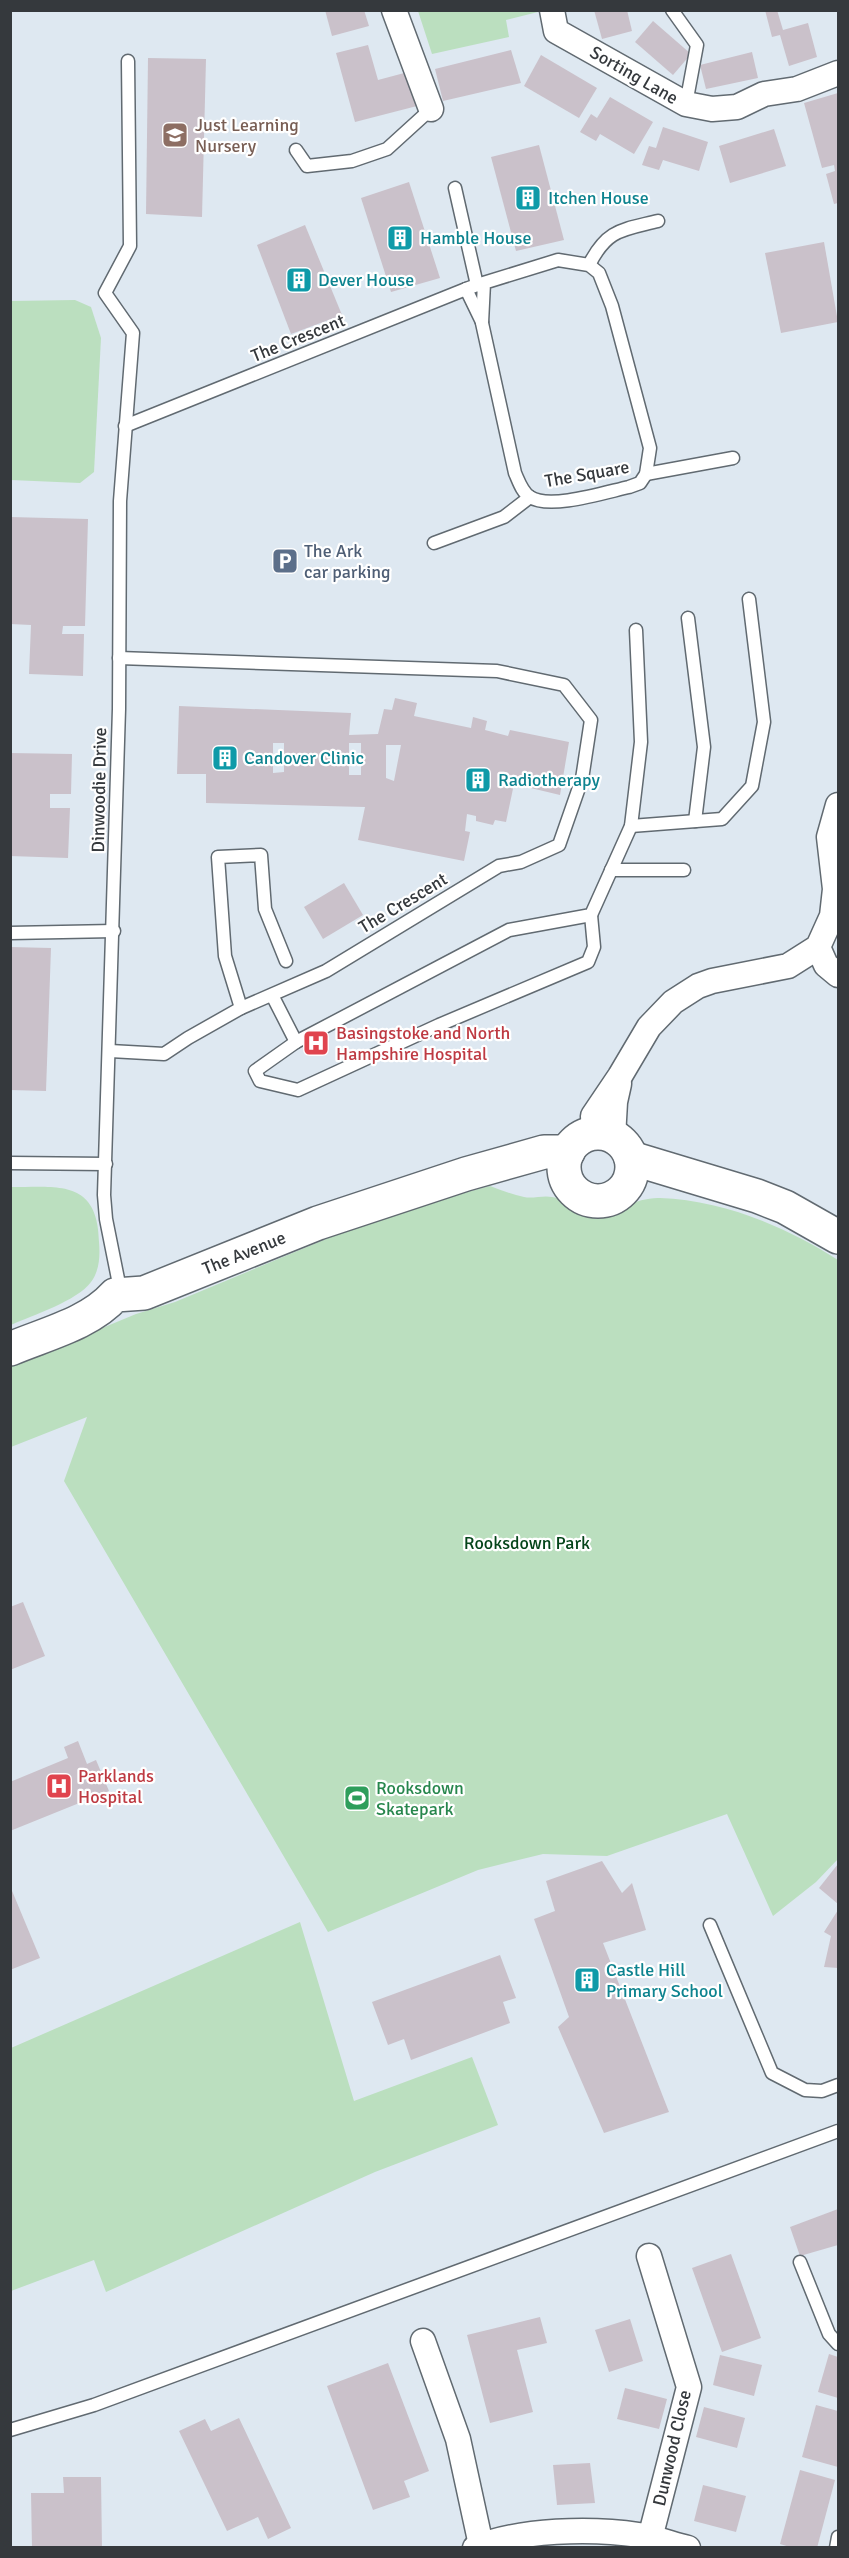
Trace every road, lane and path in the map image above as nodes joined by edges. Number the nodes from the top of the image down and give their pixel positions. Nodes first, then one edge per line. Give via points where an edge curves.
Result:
1 (394, 10) edge
2 (552, 10) edge
3 (672, 10) edge
4 (128, 62) dead end
5 (838, 73) edge
6 (686, 104) junction
7 (431, 109) joint
8 (296, 150) dead end
9 (455, 188) dead end
10 (658, 221) dead end
11 (589, 265) junction
12 (476, 286) junction
13 (482, 323) junction
14 (125, 426) junction
15 (733, 458) dead end
16 (646, 474) junction
17 (530, 497) junction
18 (434, 543) dead end
19 (749, 599) dead end
20 (688, 618) dead end
21 (636, 630) dead end
22 (119, 658) junction
23 (838, 806) edge
24 (695, 821) junction
25 (631, 826) junction
26 (611, 870) junction
27 (684, 870) dead end
28 (591, 915) junction
29 (114, 931) junction
30 (10, 933) edge
31 (818, 947) junction
32 (286, 961) dead end
33 (838, 975) edge
34 (272, 995) junction
35 (241, 1008) junction
36 (296, 1042) junction
37 (110, 1051) junction
38 (600, 1157) junction
39 (10, 1163) edge
40 (106, 1164) junction
41 (838, 1237) edge
42 (115, 1295) junction
43 (10, 1349) edge
44 (710, 1925) dead end
45 (838, 2085) edge
46 (838, 2131) edge
47 (649, 2256) dead end
48 (800, 2262) dead end
49 (423, 2341) dead end
50 (838, 2344) edge
51 (10, 2430) edge
52 (838, 2537) edge
53 (650, 2538) junction
54 (478, 2546) edge
55 (688, 2547) edge
56 (836, 2547) edge

1 - 7 street
2 - 6 street, Sorting Lane via 556,31
3 - 6 lane via 697,45
4 - 14 lane, Dinwoodie Drive via 130,246 105,293 133,333
5 - 6 street, Sorting Lane via 797,89 764,94 737,107 712,109
7 - 8 lane via 387,149 352,161 307,166
9 - 12 lane
10 - 11 lane via 607,237
11 - 12 lane via 558,260
11 - 16 lane, The Square via 599,273 612,306 650,448
12 - 13 lane, The Square
12 - 13 lane
12 - 14 lane, The Crescent
13 - 17 lane, The Square via 515,473 521,489
14 - 22 lane, Dinwoodie Drive via 120,501
15 - 16 lane
16 - 17 lane, The Square via 640,483 629,487 543,502
17 - 18 lane via 504,517
19 - 24 lane via 764,722 752,786 723,819
20 - 24 lane via 704,747
21 - 25 lane via 641,742
22 - 29 lane, Dinwoodie Drive
22 - 34 lane, The Crescent via 497,671 564,685 591,720 582,779 559,845 521,862 499,866 326,971
23 - 31 street via 829,837 835,889 832,916
24 - 25 lane
25 - 26 lane
26 - 27 lane
26 - 28 lane
28 - 36 lane via 509,930
28 - 36 lane via 594,947 588,962 298,1090 260,1081 255,1071
29 - 30 lane
29 - 37 lane, Dinwoodie Drive
31 - 33 street via 826,965
31 - 38 street via 777,970 712,981 683,994 665,1009 649,1027 593,1116
32 - 35 lane via 265,909 261,855 218,857 225,956
34 - 35 lane, The Crescent
34 - 36 lane
35 - 37 lane, The Crescent via 164,1054
37 - 40 lane, Dinwoodie Drive
38 - 41 street, The Avenue via 675,1178 728,1186 785,1207
38 - 42 street, The Avenue via 485,1169 318,1223 144,1293
39 - 40 lane
40 - 42 lane, Dinwoodie Drive via 106,1220 119,1284
42 - 43 street via 103,1308 83,1319
44 - 45 lane via 772,2073 805,2090 822,2091
46 - 51 lane via 94,2405
47 - 53 street, Dunwood Close via 689,2387
48 - 50 lane via 829,2334
49 - 54 street via 458,2439
52 - 56 lane
53 - 54 street via 564,2531
53 - 55 street

